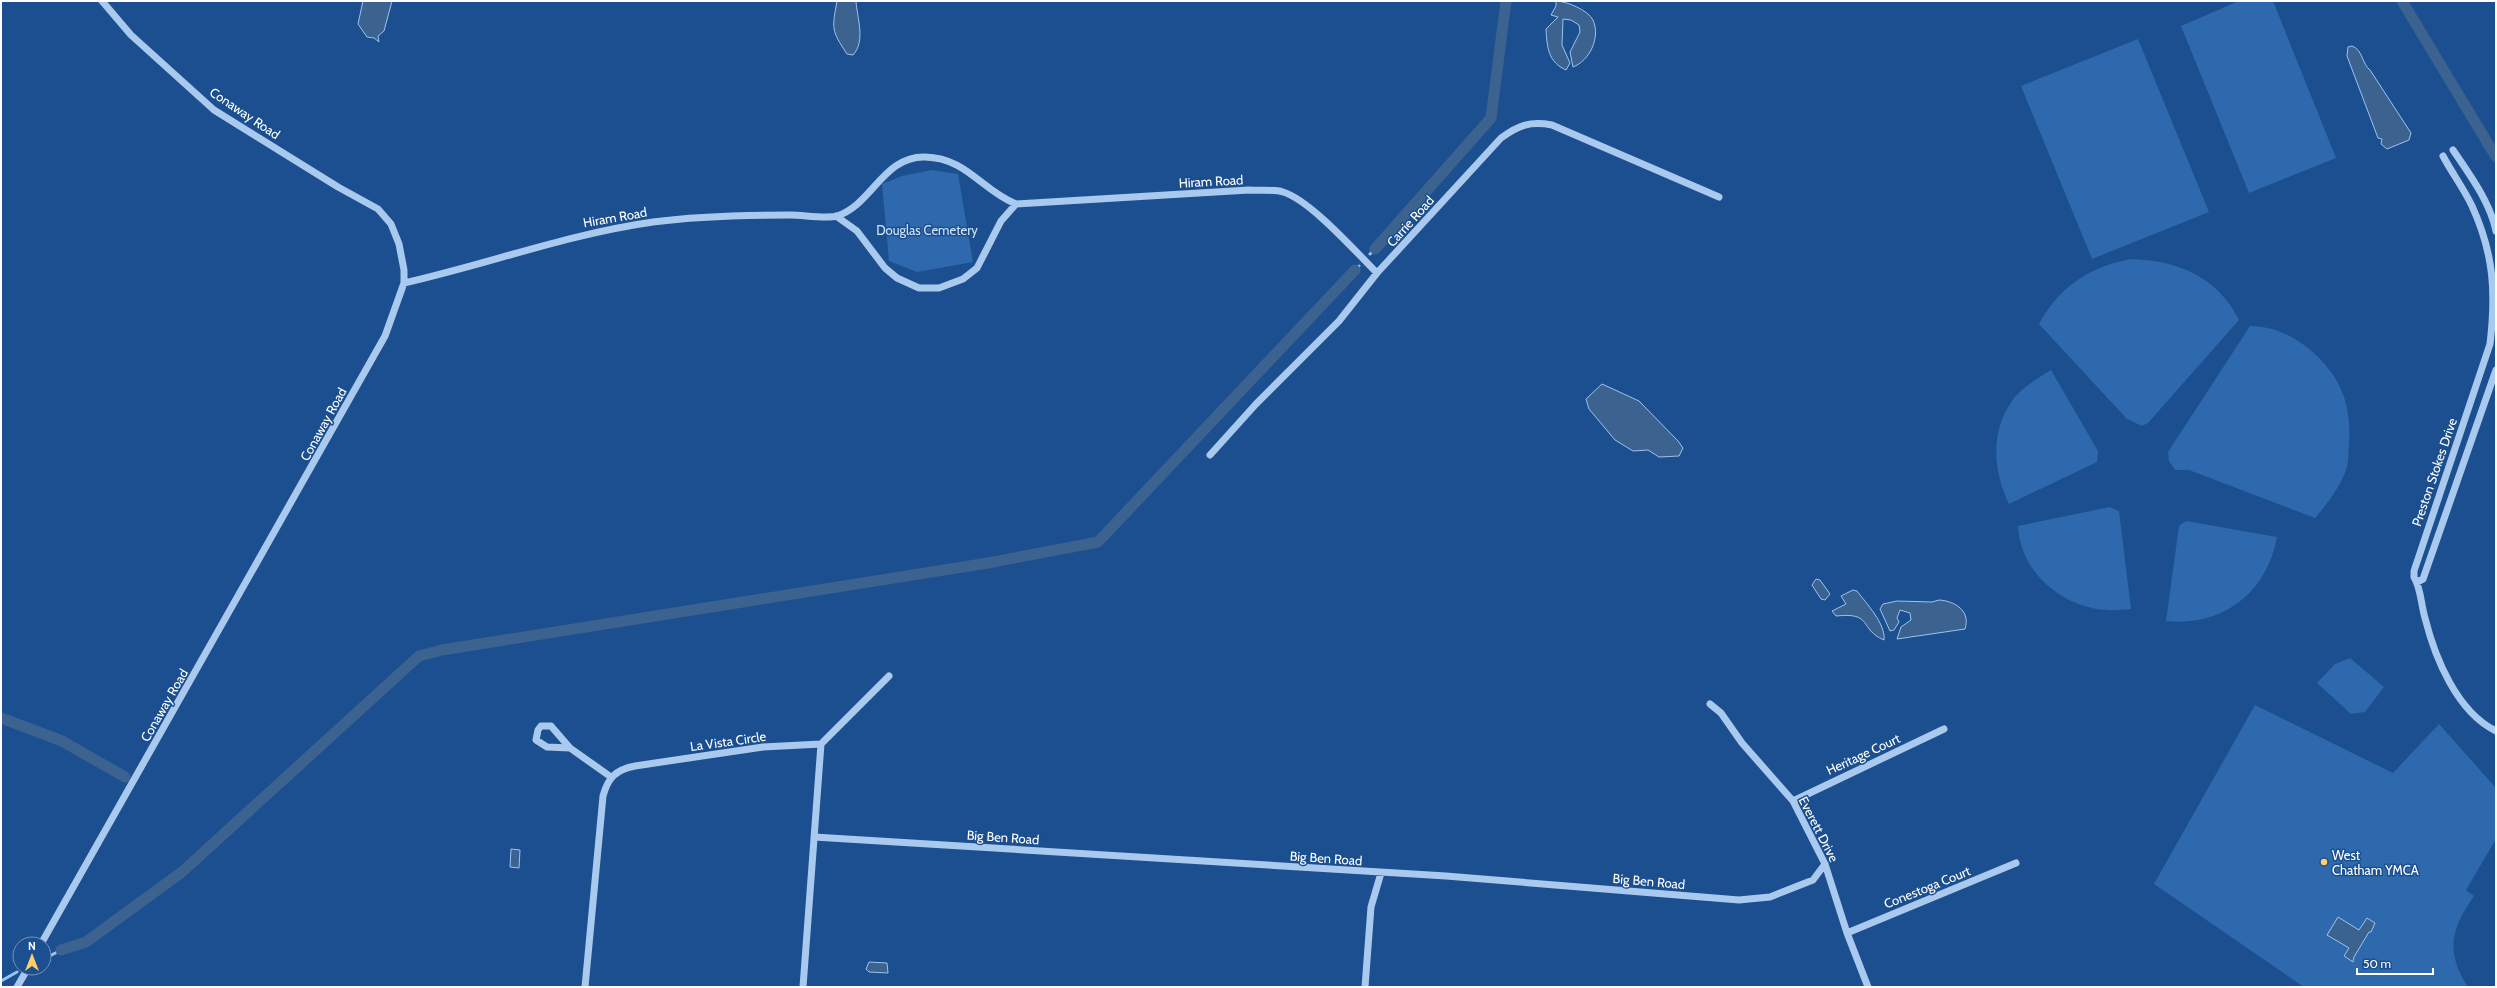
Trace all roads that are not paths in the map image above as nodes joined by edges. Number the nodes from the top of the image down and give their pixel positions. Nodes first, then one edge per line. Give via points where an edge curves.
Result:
1 (102, 1) edge
2 (2453, 150) dead end
3 (2442, 156) dead end
4 (1719, 198) dead end
5 (1016, 204) junction
6 (836, 216) junction
7 (2496, 231) edge
8 (1377, 273) junction
9 (404, 283) junction
10 (2496, 370) edge
11 (1210, 455) dead end
12 (2418, 582) junction
13 (889, 676) dead end
14 (1710, 704) dead end
15 (1944, 729) dead end
16 (2496, 732) edge
17 (820, 744) junction
18 (570, 748) junction
19 (611, 777) junction
20 (1793, 801) junction
21 (814, 837) junction
22 (2016, 863) dead end
23 (1825, 864) junction
24 (1381, 873) junction
25 (1847, 933) junction
26 (46, 936) edge
27 (23, 976) edge
28 (17, 987) edge
29 (585, 987) edge
30 (803, 987) edge
31 (1365, 987) edge
32 (1868, 987) edge

1 - 9 street, Conaway Road via 131,35 214,110 378,209 391,224 399,244
2 - 7 street via 2475,183
3 - 12 street, Preston Stokes Drive via 2472,205 2487,243 2493,274 2494,306 2490,344 2414,571
4 - 8 street, Carrie Road via 1552,125 1528,123 1501,138
5 - 6 street via 1007,201 971,172 955,163 922,157 903,162 892,169 881,177 859,203
5 - 6 street via 1001,221 977,268 963,279 939,288 919,288 897,278 885,268 857,231
5 - 8 street, Hiram Road via 1249,190 1284,192 1308,207
6 - 9 street, Hiram Road via 775,215 655,222 593,232
8 - 11 street, Carrie Road via 1340,321 1256,404
9 - 26 street, Conaway Road via 382,342
10 - 12 street, Preston Stokes Drive via 2423,579
12 - 16 street via 2425,621 2456,694 2471,714
13 - 17 street
14 - 20 street, Everett Drive via 1721,713 1742,743
15 - 20 street, Heritage Court
17 - 19 street, La Vista Circle via 763,748 635,766 625,768
17 - 21 street
18 - 18 street via 551,726 542,726 538,730 536,740 540,744
18 - 19 street
19 - 29 street via 603,796
20 - 23 street, Everett Drive
21 - 24 street, Big Ben Road
21 - 30 street
22 - 25 street, Conestoga Court
23 - 24 street, Big Ben Road via 1813,880 1770,897 1739,900
23 - 25 street, Everett Drive
24 - 31 street via 1371,906
25 - 32 street, Everett Drive
27 - 28 street

